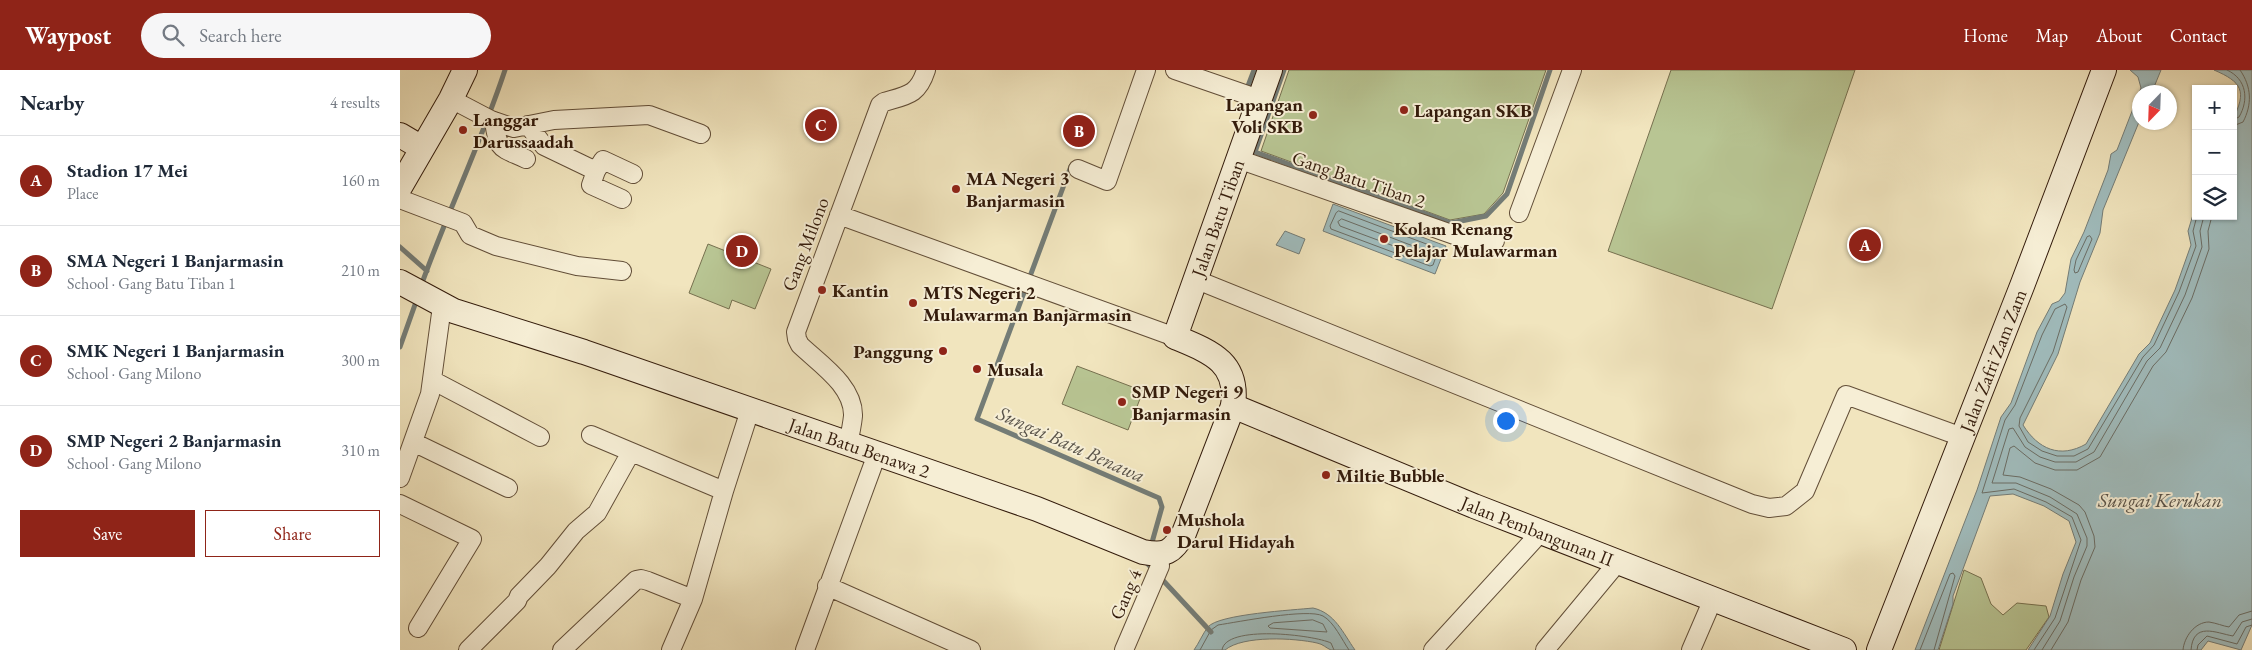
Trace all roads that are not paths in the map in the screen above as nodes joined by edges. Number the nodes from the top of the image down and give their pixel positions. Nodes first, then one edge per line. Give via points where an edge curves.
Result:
1 (465, 70) edge
2 (926, 70) edge
3 (1146, 70) edge
4 (1174, 70) edge
5 (1270, 70) edge
6 (1572, 70) edge
7 (2104, 70) edge
8 (451, 99) junction
9 (1259, 99) junction
10 (487, 118) junction
11 (528, 126) junction
12 (701, 134) dead end
13 (400, 135) edge
14 (422, 148) junction
15 (526, 159) dead end
16 (1238, 159) junction
17 (1078, 169) dead end
18 (596, 171) junction
19 (633, 174) dead end
20 (400, 187) edge
21 (400, 199) edge
22 (622, 199) dead end
23 (1519, 214) dead end
24 (839, 215) junction
25 (1495, 241) dead end
26 (622, 271) dead end
27 (1197, 280) junction
28 (419, 293) edge
29 (1176, 337) junction
30 (432, 380) junction
31 (1233, 406) junction
32 (750, 410) junction
33 (591, 435) dead end
34 (540, 437) dead end
35 (1962, 437) junction
36 (413, 442) junction
37 (848, 444) junction
38 (630, 452) junction
39 (877, 454) junction
40 (400, 478) edge
41 (508, 488) dead end
42 (724, 491) junction
43 (400, 504) edge
44 (1541, 532) junction
45 (1154, 558) junction
46 (1618, 562) junction
47 (827, 586) junction
48 (693, 599) junction
49 (1713, 599) junction
50 (418, 628) dead end
51 (468, 650) edge
52 (562, 650) edge
53 (671, 650) edge
54 (805, 650) edge
55 (972, 650) edge
56 (1124, 650) edge
57 (1433, 650) edge
58 (1545, 650) edge
59 (1691, 650) edge
60 (1844, 650) edge
61 (1879, 650) edge

1 - 8 street
2 - 24 street, Gang Milono via 915,91 880,105
3 - 17 street via 1108,181
4 - 9 street
5 - 9 street, Jalan Batu Tiban
6 - 23 street
7 - 35 street, Jalan Zafri Zam Zam
8 - 10 street
8 - 14 street
9 - 16 street, Jalan Batu Tiban
10 - 11 street via 514,128
10 - 15 street via 499,146
11 - 12 street via 554,120 649,115
11 - 18 street via 544,146
13 - 14 street
14 - 20 street
16 - 25 street, Gang Batu Tiban 2 via 1477,242
16 - 27 street, Jalan Batu Tiban
18 - 19 street via 603,160
18 - 22 street via 591,185
21 - 26 street via 466,226 472,236 496,246 577,266
24 - 29 street
24 - 37 street, Gang Milono via 796,332 800,345 839,381 849,398 853,415
27 - 29 street, Jalan Batu Tiban
27 - 35 street via 1769,508 1786,506 1805,491 1846,394
28 - 30 street
28 - 32 street, Jalan Batu Benawa 2
29 - 31 street via 1214,354 1224,364 1231,374 1235,392
30 - 34 street
30 - 36 street
31 - 44 street, Jalan Pembangunan II
31 - 45 street via 1184,534 1169,551
32 - 37 street, Jalan Batu Benawa 2
32 - 42 street
33 - 38 street
35 - 61 street, Jalan Zafri Zam Zam
36 - 40 street
36 - 41 street
37 - 39 street, Jalan Batu Benawa 2
38 - 42 street
38 - 51 street via 597,513 576,531 517,601
39 - 45 street, Jalan Batu Benawa 2 via 1037,510
39 - 47 street
42 - 48 street
43 - 50 street via 472,538
44 - 46 street, Jalan Pembangunan II
44 - 57 street
45 - 56 street, Gang 4 via 1152,584
46 - 49 street, Jalan Pembangunan II
46 - 58 street
47 - 54 street
47 - 55 street
48 - 52 street via 648,581 636,580
48 - 53 street
49 - 59 street
49 - 60 street, Jalan Pembangunan II

